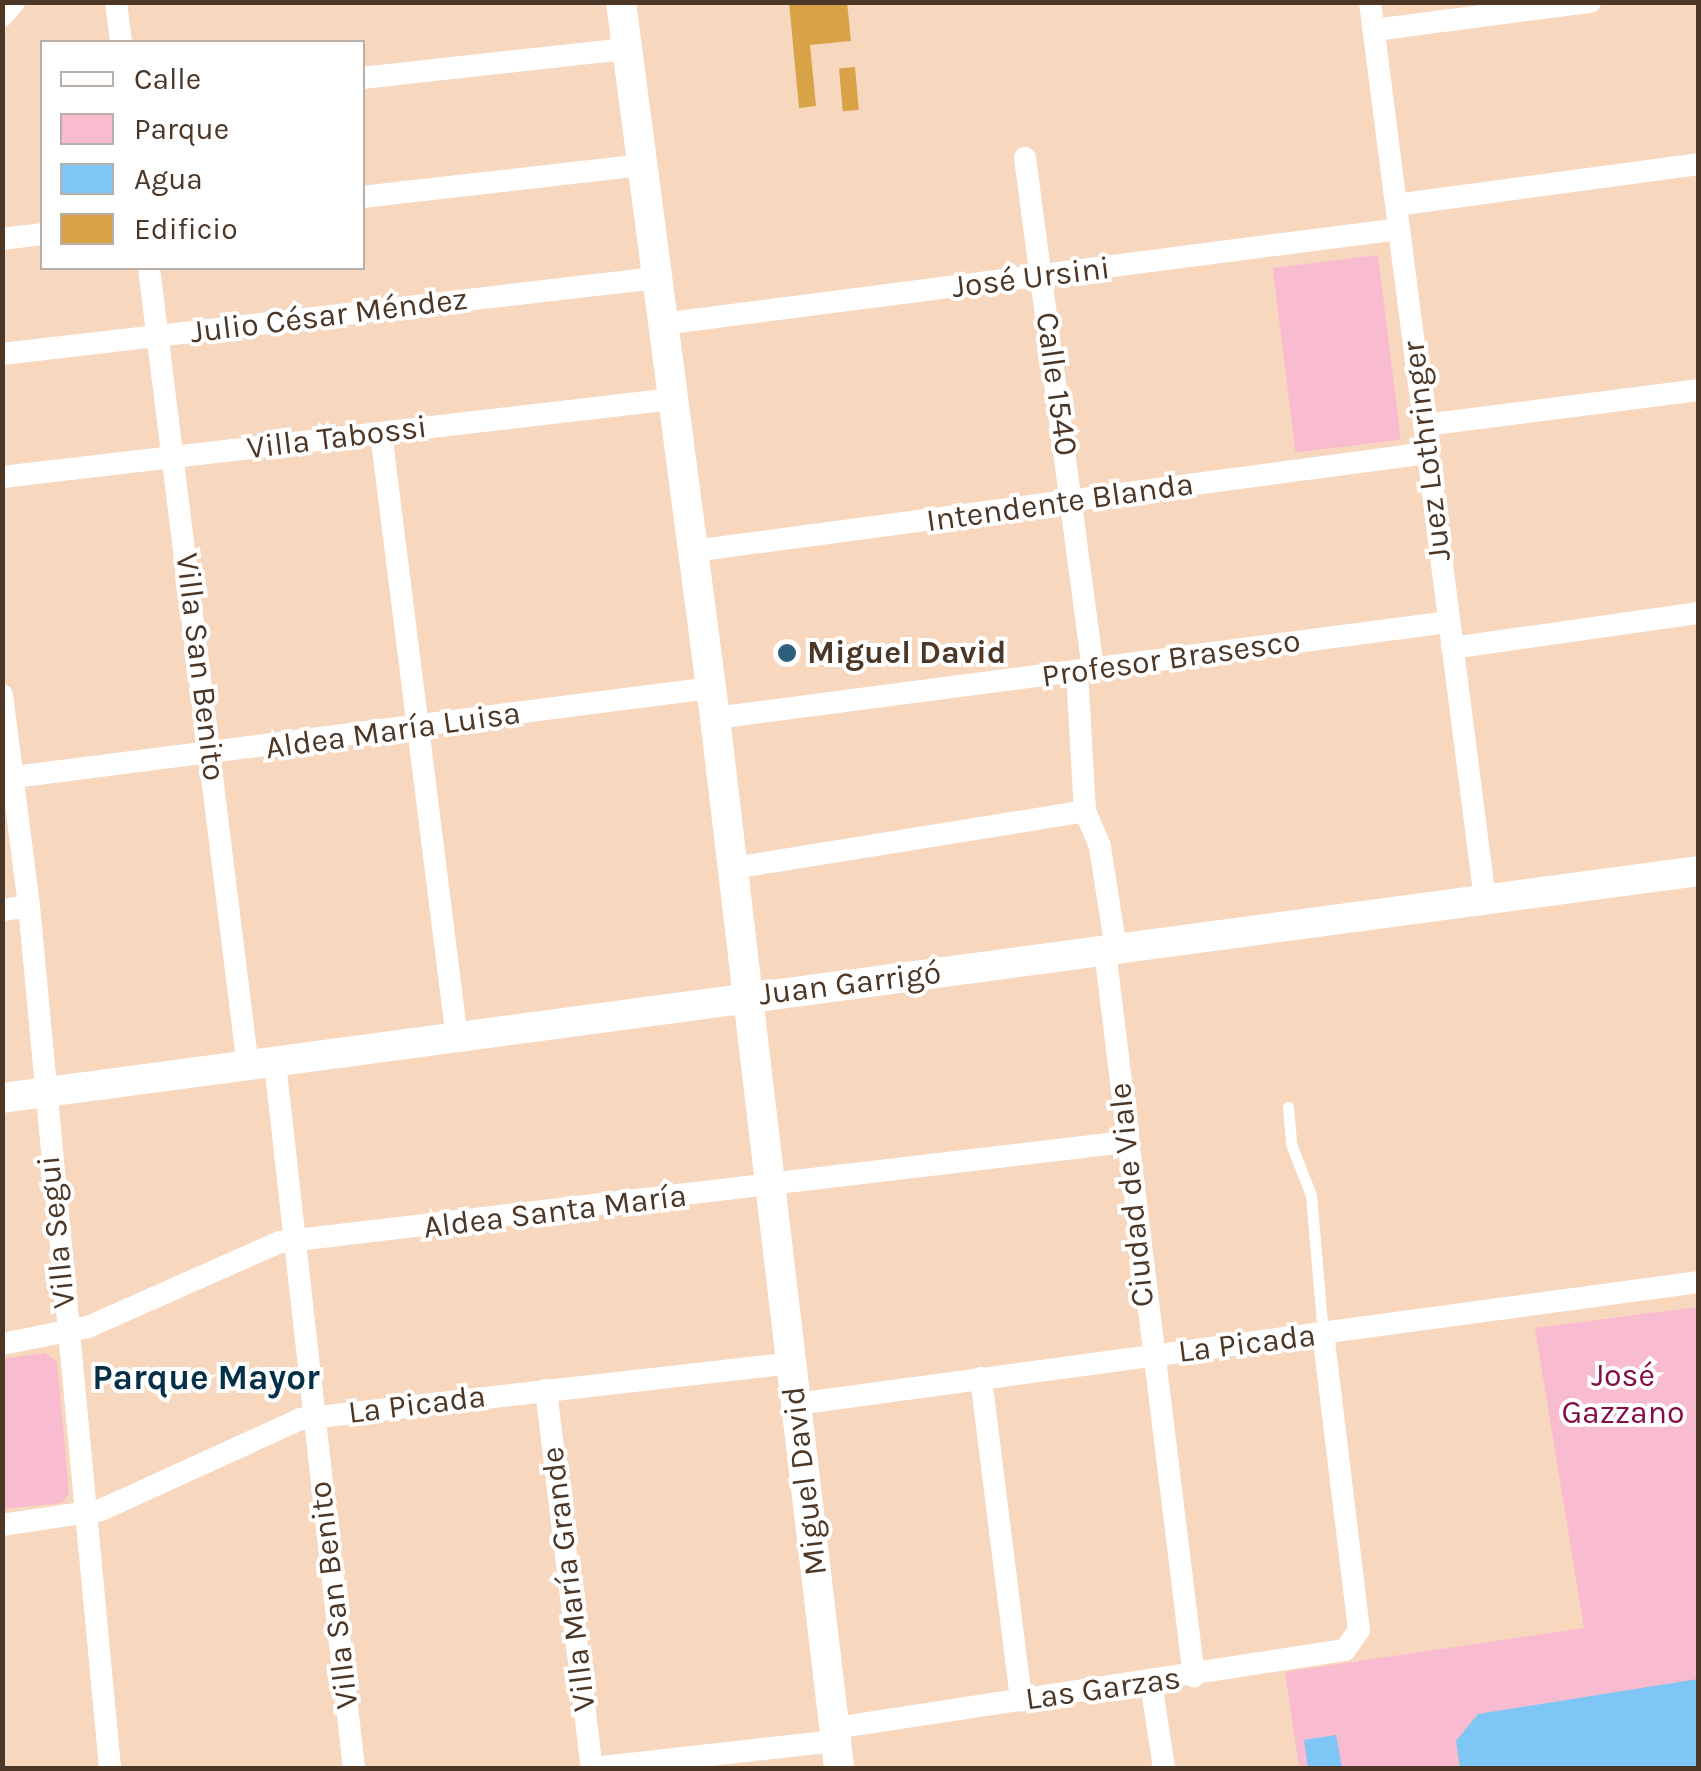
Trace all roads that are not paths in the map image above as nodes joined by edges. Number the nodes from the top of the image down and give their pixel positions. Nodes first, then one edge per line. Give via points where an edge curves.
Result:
1 (14, 2) edge
2 (116, 2) edge
3 (620, 2) edge
4 (1370, 2) edge
5 (1590, 2) edge
6 (2, 16) edge
7 (1374, 30) junction
8 (121, 40) edge
9 (626, 49) junction
10 (365, 78) edge
11 (1025, 158) dead end
12 (1698, 164) edge
13 (641, 165) junction
14 (365, 197) edge
15 (1396, 204) junction
16 (1399, 229) junction
17 (40, 234) edge
18 (2, 238) edge
19 (149, 270) edge
20 (1041, 277) junction
21 (656, 278) junction
22 (662, 324) junction
23 (158, 336) junction
24 (2, 354) edge
25 (1698, 390) edge
26 (672, 399) junction
27 (1425, 425) junction
28 (380, 433) junction
29 (1427, 454) junction
30 (174, 458) junction
31 (2, 477) edge
32 (1072, 502) junction
33 (693, 551) junction
34 (1698, 613) edge
35 (1448, 622) junction
36 (1452, 648) junction
37 (1085, 671) junction
38 (2, 695) edge
39 (713, 703) junction
40 (418, 728) junction
41 (212, 755) junction
42 (14, 777) junction
43 (1085, 811) junction
44 (734, 868) junction
45 (1698, 871) edge
46 (1485, 900) junction
47 (29, 906) junction
48 (2, 910) edge
49 (1110, 950) junction
50 (748, 997) junction
51 (457, 1039) junction
52 (262, 1065) junction
53 (44, 1093) junction
54 (2, 1098) edge
55 (1288, 1107) dead end
56 (1125, 1142) junction
57 (770, 1185) junction
58 (294, 1244) junction
59 (1698, 1282) edge
60 (1323, 1334) junction
61 (66, 1335) junction
62 (2, 1344) edge
63 (1150, 1356) junction
64 (791, 1363) junction
65 (981, 1378) junction
66 (546, 1390) junction
67 (796, 1404) junction
68 (314, 1417) junction
69 (85, 1515) junction
70 (2, 1525) edge
71 (1194, 1677) junction
72 (1151, 1683) junction
73 (1022, 1701) junction
74 (837, 1746) edge
75 (110, 1768) edge
76 (354, 1768) edge
77 (593, 1768) edge
78 (1164, 1768) edge

1 - 6 street
2 - 8 street
3 - 9 street, Miguel David
4 - 7 street, Juez Lothringer
5 - 7 street
7 - 15 street, Juez Lothringer
9 - 10 street
9 - 13 street, Miguel David
11 - 20 street, Calle 1540
12 - 15 street
13 - 14 street
13 - 21 street, Miguel David
15 - 16 street, Juez Lothringer
16 - 20 street, José Ursini
16 - 27 street, Juez Lothringer
17 - 18 street
19 - 23 street, Villa San Benito
20 - 22 street, José Ursini
20 - 32 street, Calle 1540
21 - 22 street, Miguel David
21 - 23 street, Julio César Méndez
22 - 26 street, Miguel David
23 - 24 street, Julio César Méndez
23 - 30 street, Villa San Benito
25 - 27 street
26 - 28 street, Villa Tabossi
26 - 33 street, Miguel David
27 - 29 street, Juez Lothringer
28 - 30 street, Villa Tabossi
28 - 40 street
29 - 32 street, Intendente Blanda
29 - 35 street, Juez Lothringer
30 - 31 street, Villa Tabossi
30 - 41 street, Villa San Benito
32 - 33 street, Intendente Blanda
32 - 37 street, Calle 1540
33 - 39 street, Miguel David
34 - 36 street
35 - 36 street, Juez Lothringer
35 - 37 street, Profesor Brasesco
36 - 46 street, Juez Lothringer
37 - 39 street, Profesor Brasesco
37 - 43 street, Calle 1540
38 - 42 street, Villa Segui
39 - 40 street, Aldea María Luisa
39 - 44 street, Miguel David
40 - 41 street, Aldea María Luisa
40 - 51 street
41 - 42 street, Aldea María Luisa
41 - 52 street, Villa San Benito
42 - 47 street, Villa Segui
43 - 44 street
43 - 49 street, Ciudad de Viale via 1100,847
44 - 50 street, Miguel David
45 - 46 street, Juan Garrigó
46 - 49 street, Juan Garrigó
47 - 48 street
47 - 53 street, Villa Segui
49 - 50 street, Juan Garrigó
49 - 56 street, Ciudad de Viale
50 - 51 street, Juan Garrigó
50 - 57 street, Miguel David
51 - 52 street, Juan Garrigó
52 - 53 street, Juan Garrigó
52 - 58 street, Villa San Benito
53 - 54 street, Juan Garrigó
53 - 61 street, Villa Segui
55 - 60 lane via 1292,1144 1311,1195
56 - 57 street, Aldea Santa María
56 - 63 street, Ciudad de Viale
57 - 58 street, Aldea Santa María
57 - 64 street, Miguel David
58 - 61 street, Aldea Santa María via 263,1245
58 - 68 street, Villa San Benito
59 - 60 street, La Picada
60 - 63 street, La Picada
60 - 71 street, Las Garzas via 1360,1630 1334,1656
61 - 62 street, Aldea Santa María
61 - 69 street, Villa Segui
63 - 65 street, La Picada
63 - 71 street, Ciudad de Viale
64 - 66 street, La Picada
64 - 67 street, Miguel David
65 - 67 street, La Picada
65 - 73 street
66 - 68 street, La Picada
66 - 77 street, Villa María Grande
67 - 74 street, Miguel David
68 - 69 street, La Picada
68 - 76 street, Villa San Benito
69 - 70 street, La Picada
69 - 75 street, Villa Segui
71 - 72 street, Las Garzas
72 - 73 street, Las Garzas
72 - 78 street
73 - 74 street, Las Garzas
74 - 77 street, Las Garzas

